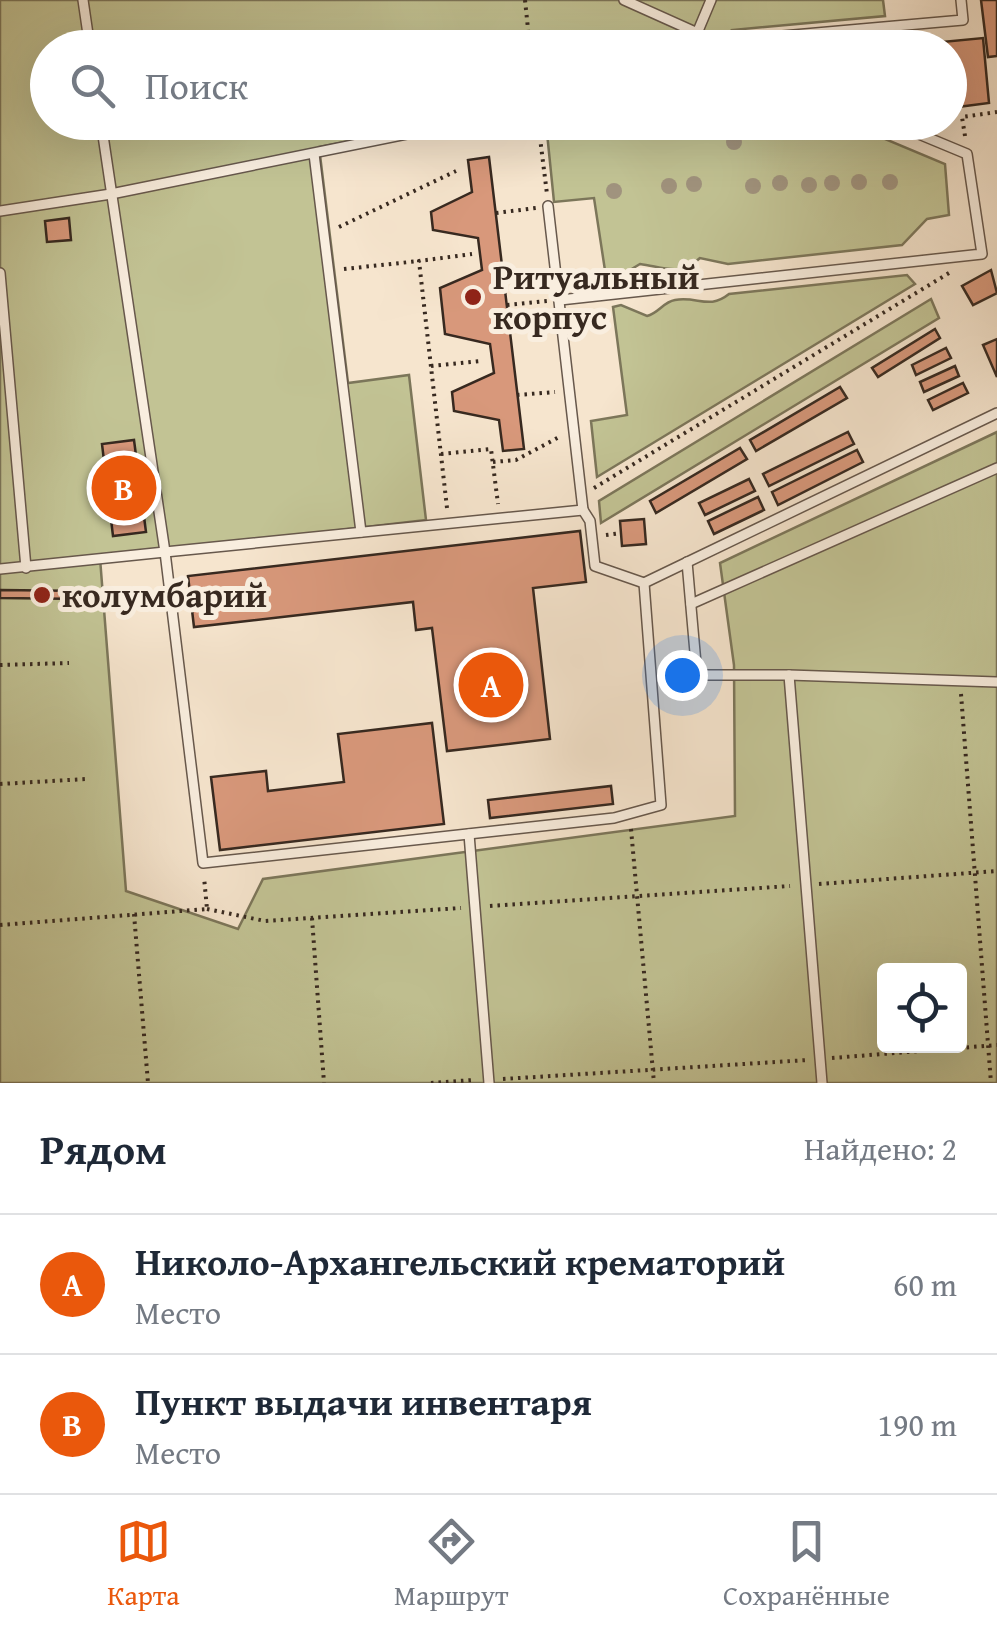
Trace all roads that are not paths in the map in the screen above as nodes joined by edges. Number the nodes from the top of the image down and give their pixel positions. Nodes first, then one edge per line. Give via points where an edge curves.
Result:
1 (83, 0) edge
2 (624, 0) edge
3 (711, 0) edge
4 (961, 0) edge
5 (87, 30) edge
6 (696, 30) edge
7 (698, 30) edge
8 (865, 30) edge
9 (104, 140) edge
10 (380, 140) edge
11 (933, 140) edge
12 (314, 154) junction
13 (111, 194) junction
14 (548, 206) road end
15 (0, 211) edge
16 (0, 273) edge
17 (560, 300) junction
18 (997, 412) edge
19 (997, 468) edge
20 (583, 510) junction
21 (360, 532) junction
22 (165, 552) junction
23 (687, 562) junction
24 (26, 568) junction
25 (0, 569) edge
26 (644, 584) junction
27 (691, 604) junction
28 (790, 676) junction
29 (997, 682) edge
30 (469, 834) junction
31 (489, 1081) edge
32 (822, 1083) edge

1 - 5 lane
2 - 6 lane
3 - 7 lane
4 - 8 lane via 963,20
9 - 13 lane
10 - 12 lane
11 - 17 lane via 967,154 982,254
12 - 13 lane
12 - 21 lane
13 - 15 lane
13 - 22 lane
14 - 17 lane
16 - 24 lane
17 - 20 lane
18 - 23 lane
19 - 27 lane
20 - 21 lane
20 - 26 lane via 595,566
21 - 22 lane
22 - 24 lane
22 - 30 lane via 203,863
23 - 26 lane
23 - 27 lane
24 - 25 lane
26 - 30 lane via 661,804
27 - 28 lane via 698,674
28 - 29 lane
28 - 32 lane
30 - 31 lane

